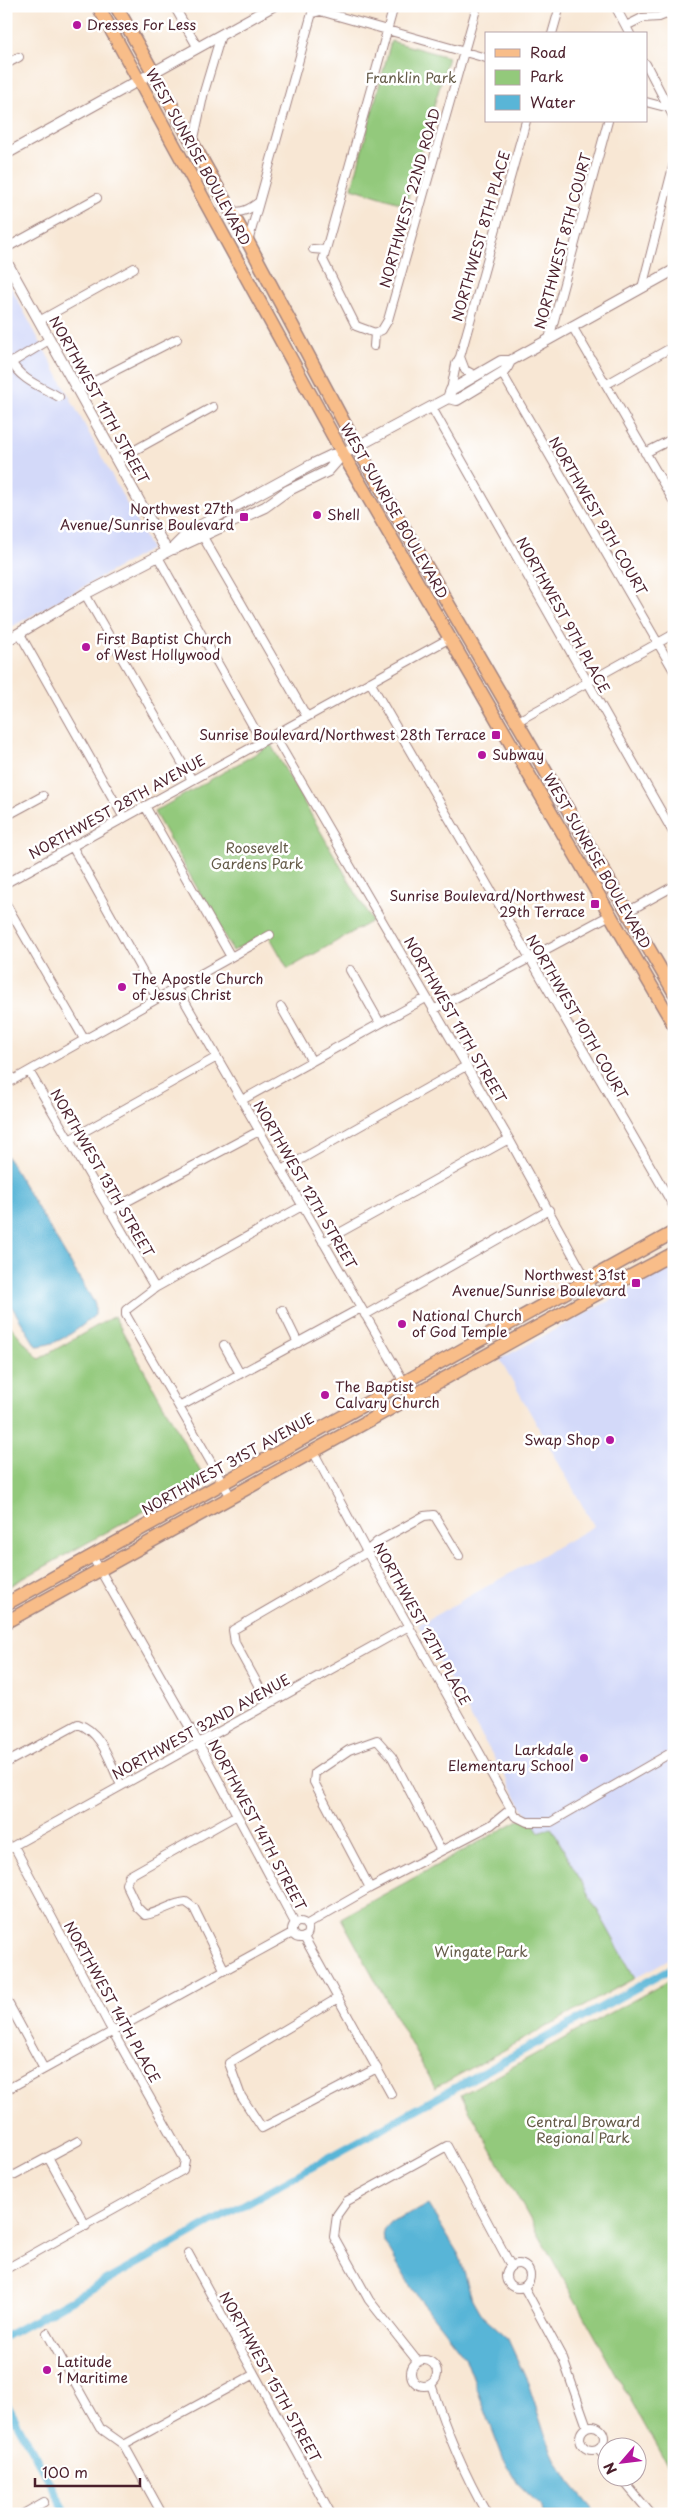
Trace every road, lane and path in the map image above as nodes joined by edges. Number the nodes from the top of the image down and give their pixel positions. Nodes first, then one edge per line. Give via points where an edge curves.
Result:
1 (98, 6) edge
2 (116, 6) edge
3 (174, 6) edge
4 (273, 6) edge
5 (305, 6) edge
6 (394, 6) edge
7 (477, 6) edge
8 (560, 6) edge
9 (615, 6) edge
10 (258, 10) edge
11 (674, 10) edge
12 (313, 12) edge
13 (626, 26) junction
14 (386, 30) junction
15 (553, 32) edge
16 (629, 32) edge
17 (221, 35) junction
18 (198, 48) junction
19 (464, 52) junction
20 (19, 57) dead end
21 (485, 58) edge
22 (6, 64) edge
23 (648, 68) edge
24 (153, 74) junction
25 (139, 81) junction
26 (648, 103) edge
27 (669, 108) junction
28 (674, 118) edge
29 (526, 122) edge
30 (608, 122) edge
31 (193, 143) junction
32 (6, 154) edge
33 (674, 163) edge
34 (97, 198) dead end
35 (259, 202) junction
36 (230, 211) junction
37 (248, 242) junction
38 (6, 248) edge
39 (313, 248) dead end
40 (326, 250) junction
41 (6, 261) edge
42 (134, 268) dead end
43 (674, 270) edge
44 (642, 288) junction
45 (39, 321) junction
46 (572, 326) junction
47 (375, 333) junction
48 (178, 339) dead end
49 (549, 339) junction
50 (49, 340) junction
51 (374, 346) dead end
52 (674, 346) edge
53 (460, 357) junction
54 (510, 362) junction
55 (9, 363) edge
56 (502, 373) junction
57 (476, 376) junction
58 (606, 384) junction
59 (78, 390) junction
60 (450, 394) junction
61 (59, 397) dead end
62 (213, 407) dead end
63 (432, 408) junction
64 (674, 438) edge
65 (357, 447) junction
66 (645, 453) junction
67 (343, 454) junction
68 (117, 460) junction
69 (674, 502) edge
70 (203, 537) junction
71 (166, 552) junction
72 (85, 594) junction
73 (20, 634) junction
74 (674, 634) edge
75 (450, 638) junction
76 (6, 641) edge
77 (657, 643) junction
78 (674, 671) edge
79 (370, 682) junction
80 (587, 684) junction
81 (506, 702) junction
82 (307, 717) junction
83 (518, 722) junction
84 (274, 735) junction
85 (262, 742) junction
86 (192, 780) junction
87 (43, 796) dead end
88 (145, 806) junction
89 (6, 816) edge
90 (124, 818) junction
91 (674, 834) edge
92 (72, 846) junction
93 (6, 882) edge
94 (674, 886) edge
95 (603, 900) junction
96 (6, 904) edge
97 (627, 912) junction
98 (612, 914) junction
99 (638, 930) junction
100 (270, 934) dead end
101 (231, 957) junction
102 (529, 959) junction
103 (350, 970) dead end
104 (177, 988) junction
105 (674, 992) edge
106 (157, 998) junction
107 (426, 998) junction
108 (280, 1007) dead end
109 (433, 1010) junction
110 (380, 1023) junction
111 (674, 1025) edge
112 (84, 1039) junction
113 (217, 1057) junction
114 (311, 1060) junction
115 (466, 1066) junction
116 (6, 1069) edge
117 (29, 1071) junction
118 (10, 1082) edge
119 (242, 1100) junction
120 (259, 1131) junction
121 (508, 1139) junction
122 (69, 1140) junction
123 (282, 1170) junction
124 (302, 1206) junction
125 (674, 1207) edge
126 (549, 1210) junction
127 (110, 1211) junction
128 (674, 1232) edge
129 (323, 1242) junction
130 (674, 1253) edge
131 (588, 1281) junction
132 (154, 1288) junction
133 (595, 1295) junction
134 (282, 1310) dead end
135 (363, 1311) junction
136 (298, 1343) junction
137 (224, 1345) dead end
138 (240, 1374) junction
139 (404, 1383) junction
140 (410, 1397) junction
141 (179, 1407) junction
142 (329, 1425) junction
143 (314, 1451) junction
144 (223, 1484) junction
145 (231, 1497) junction
146 (367, 1552) junction
147 (92, 1556) junction
148 (459, 1556) dead end
149 (100, 1570) junction
150 (6, 1604) edge
151 (6, 1622) edge
152 (409, 1626) junction
153 (268, 1704) junction
154 (198, 1742) junction
155 (674, 1751) edge
156 (6, 1763) edge
157 (121, 1786) junction
158 (512, 1808) junction
159 (236, 1815) junction
160 (14, 1846) junction
161 (6, 1850) edge
162 (441, 1851) junction
163 (370, 1888) junction
164 (295, 1923) junction
165 (306, 1925) junction
166 (292, 1933) junction
167 (304, 1937) junction
168 (224, 1969) junction
169 (338, 1998) junction
170 (6, 2000) edge
171 (113, 2030) junction
172 (377, 2068) junction
173 (44, 2069) junction
174 (6, 2090) edge
175 (391, 2094) dead end
176 (78, 2141) dead end
177 (48, 2157) junction
178 (15, 2175) dead end
179 (86, 2226) junction
180 (188, 2253) dead end
181 (511, 2266) junction
182 (6, 2269) edge
183 (524, 2287) junction
184 (47, 2333) dead end
185 (418, 2362) junction
186 (254, 2375) junction
187 (431, 2384) junction
188 (587, 2427) junction
189 (604, 2438) edge
190 (124, 2445) junction
191 (598, 2449) edge
192 (629, 2488) edge
193 (44, 2502) dead end
194 (24, 2514) edge
195 (162, 2514) edge
196 (331, 2514) edge
197 (487, 2514) edge
198 (651, 2514) edge

1 - 25 main road, WEST SUNRISE BOULEVARD
2 - 24 main road, WEST SUNRISE BOULEVARD
3 - 18 street
4 - 10 street
5 - 12 street
6 - 14 street
7 - 19 street, NORTHWEST 22ND ROAD
8 - 15 street
9 - 13 street
10 - 17 street
11 - 13 street via 658,17 642,18
12 - 14 street
12 - 35 street
13 - 16 street
14 - 19 street
14 - 40 street
17 - 18 street
17 - 31 street
18 - 24 street
19 - 21 street
19 - 47 street, NORTHWEST 22ND ROAD via 388,320 382,330
20 - 22 street
23 - 27 street
24 - 25 street
24 - 31 main road, WEST SUNRISE BOULEVARD
25 - 32 street
25 - 67 main road, WEST SUNRISE BOULEVARD
26 - 27 street
27 - 28 street
29 - 53 street, NORTHWEST 8TH PLACE
30 - 49 street, NORTHWEST 8TH COURT
31 - 36 main road, WEST SUNRISE BOULEVARD
33 - 44 street
34 - 38 street
35 - 36 street via 237,213
35 - 37 street
36 - 37 main road, WEST SUNRISE BOULEVARD
37 - 65 main road, WEST SUNRISE BOULEVARD
39 - 40 street
40 - 47 street via 323,260 356,326
41 - 45 street, NORTHWEST 11TH STREET
42 - 45 street
43 - 44 street
44 - 46 street
45 - 50 street, NORTHWEST 11TH STREET
46 - 49 street
46 - 58 street
47 - 51 street
48 - 59 street
49 - 54 street
50 - 55 street
50 - 59 street, NORTHWEST 11TH STREET
52 - 58 street
53 - 57 street via 465,370
53 - 60 street, NORTHWEST 8TH PLACE
54 - 56 street
54 - 57 street via 501,361
55 - 61 street via 24,377
56 - 60 street via 457,400
56 - 77 street, NORTHWEST 9TH COURT
57 - 60 street
58 - 66 street
59 - 68 street, NORTHWEST 11TH STREET
60 - 63 street
62 - 68 street
63 - 65 street
63 - 80 street, NORTHWEST 9TH PLACE
64 - 66 street
65 - 67 street
65 - 81 main road, WEST SUNRISE BOULEVARD
66 - 69 street
67 - 70 street via 328,471
67 - 71 street via 332,455 313,464 190,531
67 - 75 main road, WEST SUNRISE BOULEVARD
68 - 71 street, NORTHWEST 11TH STREET
70 - 71 street
70 - 82 street
71 - 72 street
71 - 85 street, NORTHWEST 11TH STREET
72 - 73 street
72 - 86 street
73 - 76 street
73 - 90 street
74 - 77 street
75 - 79 street, NORTHWEST 28TH AVENUE
75 - 81 main road via 466,648 492,693
75 - 95 main road, WEST SUNRISE BOULEVARD
77 - 78 street, NORTHWEST 9TH COURT
77 - 80 street
79 - 82 street, NORTHWEST 28TH AVENUE
79 - 102 street, NORTHWEST 10TH COURT
80 - 83 street
80 - 91 street, NORTHWEST 9TH PLACE
81 - 83 main road, WEST SUNRISE BOULEVARD
82 - 84 street, NORTHWEST 28TH AVENUE
83 - 97 main road, WEST SUNRISE BOULEVARD
84 - 85 street, NORTHWEST 28TH AVENUE
84 - 107 street, NORTHWEST 11TH STREET
85 - 86 street, NORTHWEST 28TH AVENUE
86 - 88 street, NORTHWEST 28TH AVENUE
87 - 89 street
88 - 90 street, NORTHWEST 28TH AVENUE
88 - 101 street
90 - 92 street, NORTHWEST 28TH AVENUE
92 - 93 street, NORTHWEST 28TH AVENUE
92 - 106 street
94 - 97 street
95 - 97 main road
95 - 98 main road, WEST SUNRISE BOULEVARD
96 - 112 street
97 - 99 main road, WEST SUNRISE BOULEVARD
98 - 99 main road via 623,917
98 - 102 street
98 - 111 main road, WEST SUNRISE BOULEVARD
99 - 105 main road, WEST SUNRISE BOULEVARD
100 - 101 street
101 - 104 street
102 - 109 street
102 - 125 street, NORTHWEST 10TH COURT
103 - 110 street
104 - 106 street
104 - 113 street, NORTHWEST 12TH STREET
106 - 112 street
107 - 109 street, NORTHWEST 11TH STREET
107 - 110 street
108 - 114 street
109 - 115 street, NORTHWEST 11TH STREET
110 - 114 street
112 - 117 street
113 - 119 street, NORTHWEST 12TH STREET
113 - 122 street
114 - 119 street
115 - 121 street, NORTHWEST 11TH STREET
115 - 123 street
116 - 118 street
117 - 118 street
117 - 122 street, NORTHWEST 13TH STREET
119 - 120 street, NORTHWEST 12TH STREET
120 - 123 street, NORTHWEST 12TH STREET
120 - 127 street
121 - 126 street, NORTHWEST 11TH STREET
121 - 129 street
122 - 127 street, NORTHWEST 13TH STREET
123 - 124 street, NORTHWEST 12TH STREET
124 - 129 street, NORTHWEST 12TH STREET
124 - 132 street
126 - 131 street, NORTHWEST 11TH STREET
126 - 135 street
127 - 132 street, NORTHWEST 13TH STREET
128 - 131 main road, NORTHWEST 31ST AVENUE
129 - 135 street, NORTHWEST 12TH STREET
130 - 133 main road
131 - 133 street, NORTHWEST 11TH STREET
131 - 139 main road, NORTHWEST 31ST AVENUE
132 - 141 street via 126,1310 126,1315
133 - 140 main road
134 - 136 street
135 - 136 street
135 - 139 street, NORTHWEST 12TH STREET
136 - 138 street
137 - 138 street
138 - 141 street
139 - 140 street, NORTHWEST 12TH STREET
139 - 142 main road, NORTHWEST 31ST AVENUE
140 - 143 main road
141 - 144 street
142 - 143 main road
142 - 144 main road, NORTHWEST 31ST AVENUE
143 - 145 main road
143 - 146 street, NORTHWEST 12TH PLACE
144 - 145 street
144 - 147 main road, NORTHWEST 31ST AVENUE
145 - 149 main road
146 - 148 street via 424,1516 434,1516
146 - 152 street, NORTHWEST 12TH PLACE
146 - 153 street via 233,1630 235,1643
147 - 149 street, NORTHWEST 14TH STREET
147 - 150 main road, NORTHWEST 31ST AVENUE
149 - 151 main road
149 - 154 street, NORTHWEST 14TH STREET
152 - 153 street, NORTHWEST 32ND AVENUE
152 - 158 street, NORTHWEST 12TH PLACE
153 - 154 street, NORTHWEST 32ND AVENUE
154 - 157 street, NORTHWEST 32ND AVENUE
154 - 159 street, NORTHWEST 14TH STREET
155 - 158 street via 551,1822 527,1822 515,1816
156 - 157 street via 78,1724 89,1728 99,1740
157 - 160 street, NORTHWEST 32ND AVENUE
158 - 162 street via 491,1825
159 - 164 street, NORTHWEST 14TH STREET
159 - 168 street via 128,1876 126,1884 137,1908 145,1915 176,1903 186,1902 194,1908
160 - 161 street, NORTHWEST 32ND AVENUE
160 - 171 street, NORTHWEST 14TH PLACE
162 - 163 street
162 - 163 street via 392,1757 377,1740 349,1750 314,1774 314,1782
163 - 165 street
164 - 165 street
164 - 166 street
165 - 167 street via 308,1930
166 - 167 street via 296,1937
166 - 168 street
167 - 169 street
168 - 171 street
169 - 172 street
169 - 172 street via 229,2063 242,2096 262,2128
170 - 173 street
171 - 173 street
171 - 179 street, NORTHWEST 14TH PLACE via 185,2160 183,2170
172 - 175 street
173 - 174 street
176 - 177 street
177 - 178 street
177 - 179 street
179 - 182 street
180 - 186 street, NORTHWEST 15TH STREET
181 - 183 street via 506,2273 507,2283 515,2288
181 - 183 street via 521,2264 528,2270 530,2279
181 - 185 street via 447,2146 347,2201 337,2215 334,2238 369,2300
183 - 188 street via 563,2359
184 - 190 street via 100,2428
185 - 187 street via 428,2361 436,2367 437,2377
185 - 187 street via 412,2370 413,2380 421,2386
186 - 190 street
186 - 196 street, NORTHWEST 15TH STREET
187 - 197 street via 447,2436
188 - 189 street via 596,2427
188 - 191 street via 581,2434 582,2443 589,2449
190 - 195 street
192 - 198 street
193 - 194 street

